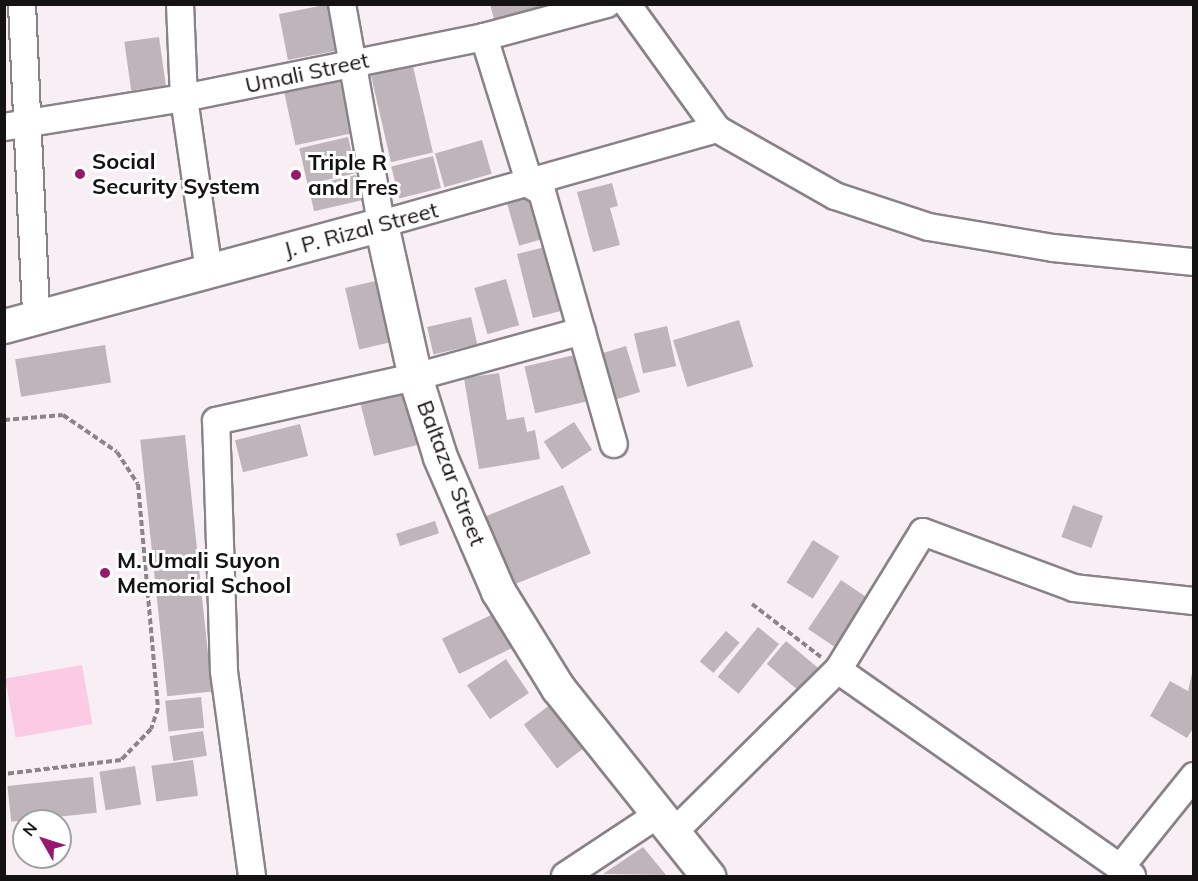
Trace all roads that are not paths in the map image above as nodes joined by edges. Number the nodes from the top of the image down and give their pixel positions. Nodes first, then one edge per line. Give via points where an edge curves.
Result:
1 (22, 4) edge
2 (180, 4) edge
3 (342, 4) edge
4 (607, 4) edge
5 (627, 4) edge
6 (484, 37) junction
7 (355, 64) junction
8 (184, 98) junction
9 (15, 125) edge
10 (717, 129) junction
11 (530, 184) junction
12 (381, 224) junction
13 (1194, 262) edge
14 (209, 271) junction
15 (36, 318) junction
16 (4, 326) edge
17 (582, 331) junction
18 (414, 377) junction
19 (614, 444) dead end
20 (1194, 601) edge
21 (838, 670) junction
22 (1194, 776) edge
23 (665, 824) junction
24 (1126, 872) edge
25 (252, 876) edge
26 (565, 876) edge
27 (708, 876) edge

1 - 9 street
2 - 8 street
3 - 7 street, Baltazar Street
4 - 6 street, Umali Street
5 - 10 street
6 - 7 street, Umali Street
6 - 11 street
7 - 8 street, Umali Street
7 - 12 street, Baltazar Street
8 - 9 street, Umali Street
8 - 14 street
9 - 15 street
10 - 11 street, J. P. Rizal Street
10 - 13 street via 773,165 888,218 1053,248
11 - 12 street, J. P. Rizal Street
11 - 17 street via 542,192
12 - 14 main road, J. P. Rizal Street
12 - 18 main road, Baltazar Street
14 - 15 main road, J. P. Rizal Street
15 - 16 main road, J. P. Rizal Street
17 - 18 street
17 - 19 street
18 - 23 main road, Baltazar Street via 440,457 498,591 558,688
18 - 25 street via 216,421 224,671
20 - 21 street via 1074,588 923,532
21 - 23 street
21 - 24 street
22 - 24 street
23 - 26 street
23 - 27 main road, Baltazar Street

